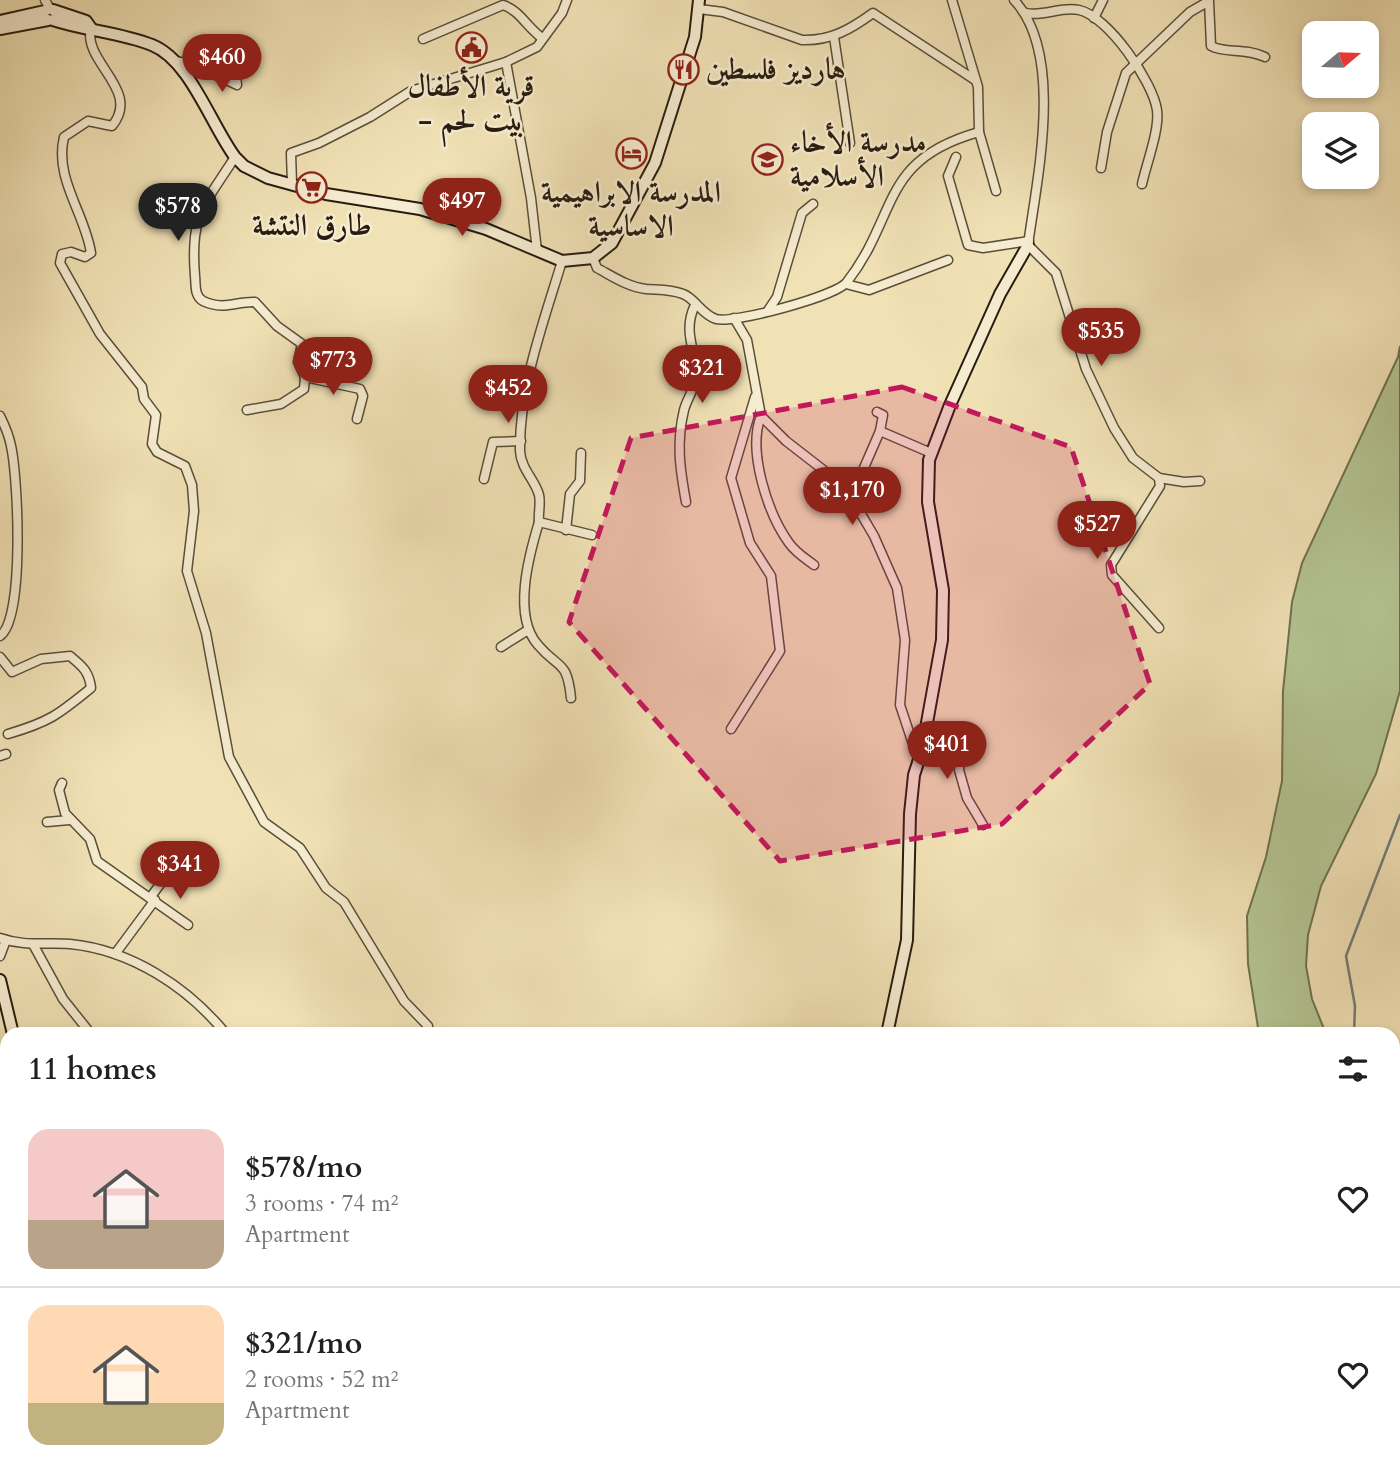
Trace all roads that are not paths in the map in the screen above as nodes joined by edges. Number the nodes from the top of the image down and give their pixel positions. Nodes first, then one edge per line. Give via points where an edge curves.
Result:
1 (567, 0) edge
2 (952, 0) edge
3 (1014, 0) edge
4 (1103, 0) edge
5 (1209, 0) edge
6 (699, 4) edge
7 (49, 12) edge
8 (1026, 13) junction
9 (1047, 13) junction
10 (1094, 18) junction
11 (0, 21) edge
12 (91, 28) junction
13 (0, 29) edge
14 (1033, 32) junction
15 (834, 37) junction
16 (542, 38) junction
17 (423, 39) dead end
18 (247, 57) dead end
19 (1265, 57) dead end
20 (175, 61) junction
21 (506, 62) junction
22 (1135, 63) junction
23 (975, 80) junction
24 (979, 132) junction
25 (850, 143) dead end
26 (235, 157) junction
27 (956, 157) dead end
28 (1101, 168) dead end
29 (292, 184) junction
30 (1142, 184) dead end
31 (996, 191) dead end
32 (813, 204) dead end
33 (1029, 243) junction
34 (537, 251) junction
35 (593, 258) junction
36 (948, 260) dead end
37 (562, 261) junction
38 (846, 284) junction
39 (695, 305) junction
40 (769, 309) junction
41 (734, 318) junction
42 (306, 377) junction
43 (755, 397) junction
44 (247, 410) dead end
45 (877, 412) dead end
46 (0, 416) edge
47 (761, 416) junction
48 (357, 419) dead end
49 (880, 431) junction
50 (521, 441) junction
51 (581, 453) dead end
52 (931, 453) junction
53 (1159, 478) junction
54 (485, 480) dead end
55 (1200, 481) dead end
56 (853, 493) junction
57 (687, 502) dead end
58 (538, 522) junction
59 (566, 530) junction
60 (592, 535) dead end
61 (814, 565) dead end
62 (1159, 628) dead end
63 (528, 630) junction
64 (0, 636) edge
65 (501, 647) dead end
66 (1, 661) edge
67 (572, 698) dead end
68 (927, 727) junction
69 (731, 729) dead end
70 (8, 734) dead end
71 (922, 750) junction
72 (62, 783) dead end
73 (69, 820) junction
74 (47, 822) dead end
75 (983, 825) dead end
76 (174, 865) dead end
77 (152, 899) junction
78 (188, 925) dead end
79 (3, 939) edge
80 (34, 946) junction
81 (115, 954) junction
82 (0, 956) edge
83 (0, 980) edge
84 (11, 1027) edge
85 (85, 1027) edge
86 (220, 1027) edge
87 (428, 1027) edge
88 (888, 1027) edge

1 - 16 street
2 - 23 street
3 - 8 street
4 - 10 street
5 - 19 street via 1211,46 1220,51 1250,50
5 - 22 street
6 - 15 street via 802,40
6 - 35 street via 695,37 655,163 612,243
7 - 11 street
7 - 12 street via 86,21
7 - 13 street
8 - 9 street
8 - 14 street
9 - 10 street via 1080,9
9 - 14 street
10 - 22 street
12 - 20 street via 154,45
12 - 87 street via 99,61 116,85 119,111 112,125 88,121 65,137 65,181 91,253 85,257 66,252 60,263 100,334 142,387 144,399 156,415 152,444 157,452 185,466 192,485 194,522 187,571 206,633 229,757 264,822 300,848 326,888 344,902 404,1001
14 - 33 street via 1044,93
15 - 23 street via 873,13
15 - 25 street
16 - 17 street via 513,8 503,5
16 - 21 street via 537,47
18 - 20 street via 242,48 235,66 237,85
20 - 26 street
21 - 29 street via 411,91 360,122 291,153
21 - 34 street
22 - 28 street via 1126,73 1118,97
22 - 30 street via 1157,110
23 - 24 street via 980,96
24 - 31 street
24 - 38 street via 945,143 903,177
26 - 29 street via 256,172
26 - 42 street via 197,216 192,253 197,293 202,300 228,307 255,302 302,344 298,362
27 - 33 street via 948,176 968,245
29 - 34 street via 420,209
32 - 40 street via 802,213 781,285
33 - 52 street via 1000,294
33 - 53 street via 1056,272 1086,369 1118,436 1133,458
34 - 37 street
35 - 37 street
35 - 39 street via 597,268 629,285 686,295
36 - 38 street via 869,290
37 - 50 street via 537,345
38 - 40 street via 826,295
39 - 41 street via 719,320
39 - 57 street via 690,315 690,348 695,386 678,435 678,462
40 - 41 street via 751,318
41 - 43 street via 749,350
42 - 44 street via 303,389 281,404
42 - 48 street via 360,389 363,396
43 - 47 street
43 - 69 street via 731,478 750,543 771,576 780,651
45 - 49 street via 883,415
46 - 64 street via 12,448 18,543 11,614 7,630
47 - 56 street
47 - 61 street via 757,437 764,490 788,541
49 - 52 street
49 - 56 street
50 - 54 street via 493,442
50 - 58 street via 527,477 539,495
51 - 59 street via 580,481 570,494
52 - 68 street via 928,502 943,590 942,640
53 - 55 street
53 - 62 street via 1160,486 1111,565 1112,575
56 - 71 street via 897,588 905,640 900,705 912,741
58 - 59 street
58 - 63 street via 524,584
59 - 60 street
63 - 65 street
63 - 67 street via 538,645 564,665
66 - 70 street via 12,672 41,659 70,656 85,668 91,688 45,723
68 - 71 street
68 - 75 street via 950,728 962,747 959,770 967,798
71 - 88 street via 910,814 907,940
72 - 73 street via 60,801
73 - 74 street
73 - 77 street via 90,839 103,867
76 - 77 street
77 - 78 street
77 - 81 street
79 - 80 street
79 - 82 street
80 - 81 street via 69,944
80 - 85 street via 63,999
81 - 86 street via 172,983
83 - 84 street

